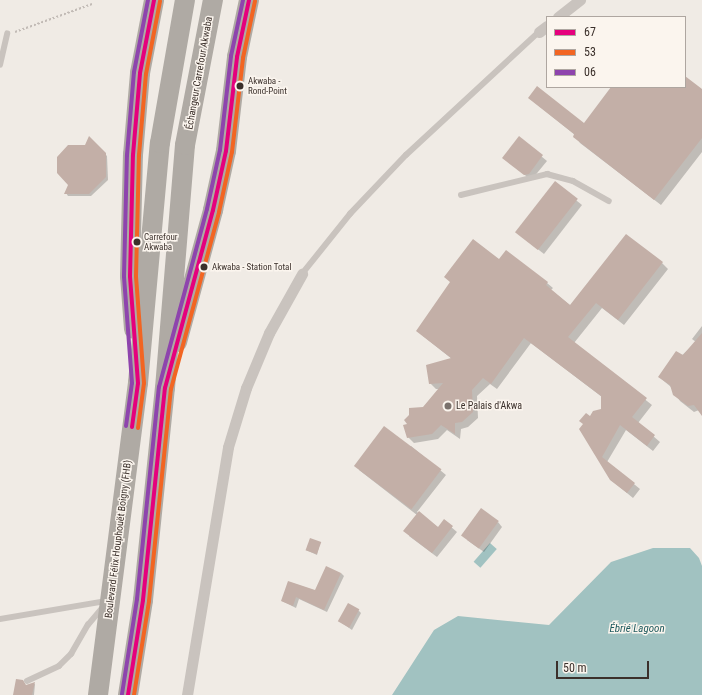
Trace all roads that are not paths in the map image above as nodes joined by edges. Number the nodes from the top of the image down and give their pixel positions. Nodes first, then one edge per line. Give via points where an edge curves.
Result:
1 (154, 0) edge
2 (185, 0) edge
3 (213, 0) edge
4 (249, 0) edge
5 (580, 0) edge
6 (559, 16) edge
7 (543, 29) edge
8 (7, 34) road end
9 (0, 65) edge
10 (461, 196) dead end
11 (609, 201) dead end
12 (302, 274) joint
13 (138, 383) junction
14 (165, 388) junction
15 (110, 600) junction
16 (0, 619) edge
17 (27, 681) dead end
18 (98, 695) edge
19 (128, 695) edge
20 (187, 695) edge

1 - 13 highway via 140,73 132,155 130,276
2 - 13 highway via 160,143
3 - 14 highway, Échangeur Carrefour Akwaba via 185,145
4 - 14 highway via 237,56 226,151 213,210
5 - 6 street
7 - 12 lane via 406,155 350,214
8 - 9 lane
10 - 11 lane via 547,174 573,181
12 - 20 street via 269,332 246,388 228,447
13 - 15 highway, Boulevard Félix Houphouët Boigny (FHB)
14 - 19 highway via 143,600
15 - 16 lane
15 - 17 lane via 88,625 71,654 59,666
15 - 18 highway, Boulevard Félix Houphouët Boigny (FHB)

